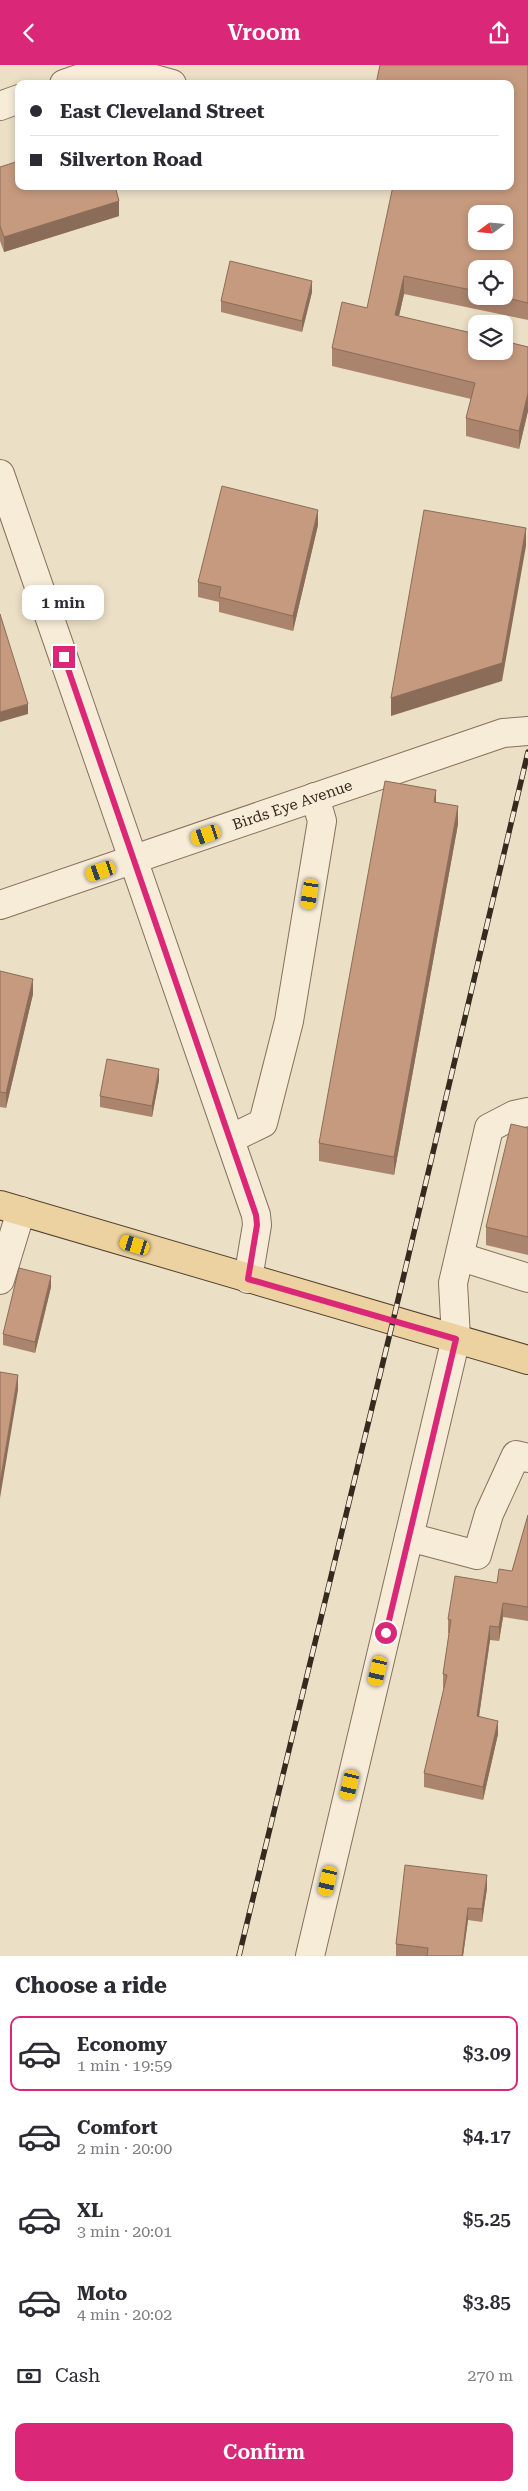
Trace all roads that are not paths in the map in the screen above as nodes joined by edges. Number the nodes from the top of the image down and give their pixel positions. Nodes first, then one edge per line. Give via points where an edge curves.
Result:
1 (75, 80) edge
2 (158, 80) edge
3 (15, 100) edge
4 (0, 106) edge
5 (0, 474) edge
6 (528, 731) edge
7 (315, 797) junction
8 (134, 859) junction
9 (0, 905) edge
10 (528, 1112) edge
11 (230, 1139) junction
12 (11, 1208) edge
13 (461, 1257) junction
14 (528, 1278) edge
15 (0, 1279) edge
16 (248, 1279) junction
17 (456, 1339) junction
18 (528, 1360) edge
19 (528, 1458) edge
20 (409, 1537) junction
21 (310, 1956) edge

1 - 2 street via 112,67
3 - 4 street
5 - 8 street
6 - 7 street, Birds Eye Avenue via 503,733
7 - 8 street, Birds Eye Avenue
7 - 11 street via 322,821 289,1021 263,1123
8 - 9 street, Birds Eye Avenue
8 - 11 street
10 - 13 street via 514,1115 489,1128 467,1215
11 - 16 street via 256,1215
12 - 15 street
12 - 16 main road
13 - 14 street
13 - 17 street via 453,1283
16 - 17 main road
17 - 18 main road
17 - 20 street
19 - 20 street via 516,1455 488,1514 478,1555
20 - 21 street

